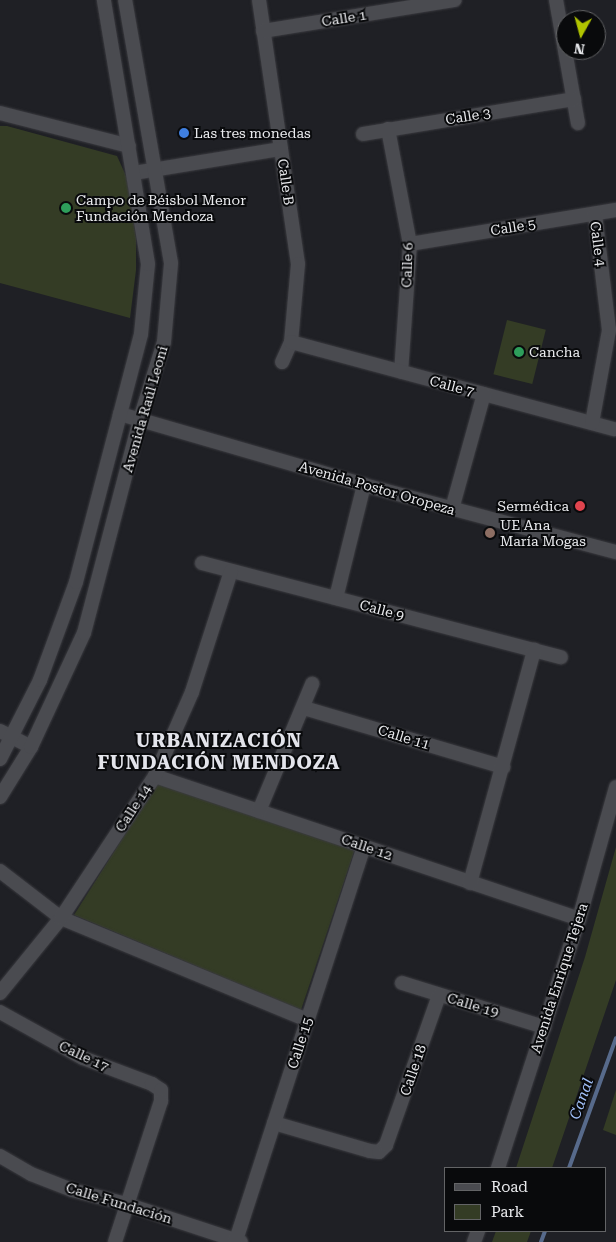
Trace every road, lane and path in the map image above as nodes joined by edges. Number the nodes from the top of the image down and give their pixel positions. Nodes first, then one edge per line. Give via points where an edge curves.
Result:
1 (104, 0) edge
2 (125, 0) edge
3 (259, 0) edge
4 (455, 0) edge
5 (556, 0) edge
6 (263, 31) junction
7 (574, 99) junction
8 (0, 113) edge
9 (578, 123) dead end
10 (388, 129) junction
11 (363, 134) dead end
12 (129, 146) junction
13 (282, 149) junction
14 (155, 169) junction
15 (134, 173) junction
16 (616, 210) edge
17 (595, 214) junction
18 (410, 244) junction
19 (291, 342) junction
20 (282, 362) dead end
21 (401, 372) junction
22 (484, 394) junction
23 (120, 414) junction
24 (140, 419) junction
25 (592, 424) junction
26 (614, 429) dead end
27 (364, 485) junction
28 (452, 509) junction
29 (616, 552) edge
30 (202, 563) dead end
31 (232, 571) junction
32 (336, 598) junction
33 (534, 650) junction
34 (561, 657) dead end
35 (312, 684) dead end
36 (304, 708) junction
37 (6, 734) edge
38 (31, 747) junction
39 (0, 759) edge
40 (503, 767) junction
41 (155, 776) junction
42 (616, 787) edge
43 (0, 797) edge
44 (259, 811) junction
45 (364, 846) junction
46 (0, 871) edge
47 (470, 882) junction
48 (61, 918) junction
49 (579, 919) junction
50 (402, 984) dead end
51 (0, 993) edge
52 (439, 995) junction
53 (0, 1012) edge
54 (308, 1020) junction
55 (544, 1027) junction
56 (274, 1123) junction
57 (0, 1156) edge
58 (498, 1167) edge
59 (126, 1204) junction
60 (238, 1241) edge
61 (115, 1242) edge

1 - 12 street, Avenida Raúl Leoni
2 - 14 street, Avenida Raúl Leoni
3 - 6 street, Calle B
4 - 6 street, Calle 1
5 - 7 street
6 - 13 street, Calle B
7 - 9 street
7 - 10 street, Calle 3
8 - 12 street
10 - 11 street, Calle 3
10 - 18 street, Calle 6
12 - 15 street, Avenida Raúl Leoni
13 - 14 street
13 - 19 street, Calle B via 298,264
14 - 15 street
14 - 24 street, Avenida Raúl Leoni via 171,263 164,342
15 - 23 street, Avenida Raúl Leoni via 148,264 141,334
16 - 17 street, Calle 5
17 - 18 street, Calle 5
17 - 25 street, Calle 4 via 609,330
18 - 21 street, Calle 6
19 - 20 street, Calle B
19 - 21 street, Calle 7
21 - 22 street, Calle 7
22 - 25 street, Calle 7
22 - 28 street
23 - 24 street, Avenida Postor Oropeza
23 - 37 street, Avenida Raúl Leoni via 76,582 40,680
24 - 27 street, Avenida Postor Oropeza
24 - 38 street, Avenida Raúl Leoni via 84,633
25 - 26 street, Calle 7
27 - 28 street, Avenida Postor Oropeza
27 - 32 street
28 - 29 street, Avenida Postor Oropeza
30 - 31 street, Calle 9
31 - 32 street, Calle 9
31 - 41 street, Calle 14 via 192,692
32 - 33 street, Calle 9
33 - 34 street, Calle 9
33 - 40 street
35 - 36 street
36 - 40 street, Calle 11
36 - 44 street
37 - 38 street
37 - 39 street, Avenida Raúl Leoni
38 - 43 street, Avenida Raúl Leoni
40 - 47 street
41 - 44 street, Calle 12
41 - 48 street, Calle 14
42 - 49 street, Avenida Enrique Tejera
44 - 45 street, Calle 12
45 - 47 street, Calle 12
45 - 54 street, Calle 15
46 - 48 street
47 - 49 street, Calle 12
48 - 51 street, Calle 14
48 - 54 street
49 - 55 street, Avenida Enrique Tejera
50 - 52 street, Calle 19
52 - 55 street, Calle 19
52 - 56 street, Calle 18 via 386,1145 379,1152
53 - 59 street, Calle 17 via 83,1058 161,1090 162,1101
54 - 56 street, Calle 15
55 - 58 street, Avenida Enrique Tejera
56 - 60 street, Calle 15
57 - 59 street, Calle Fundación via 31,1174 72,1190
59 - 60 street, Calle Fundación
59 - 61 street

